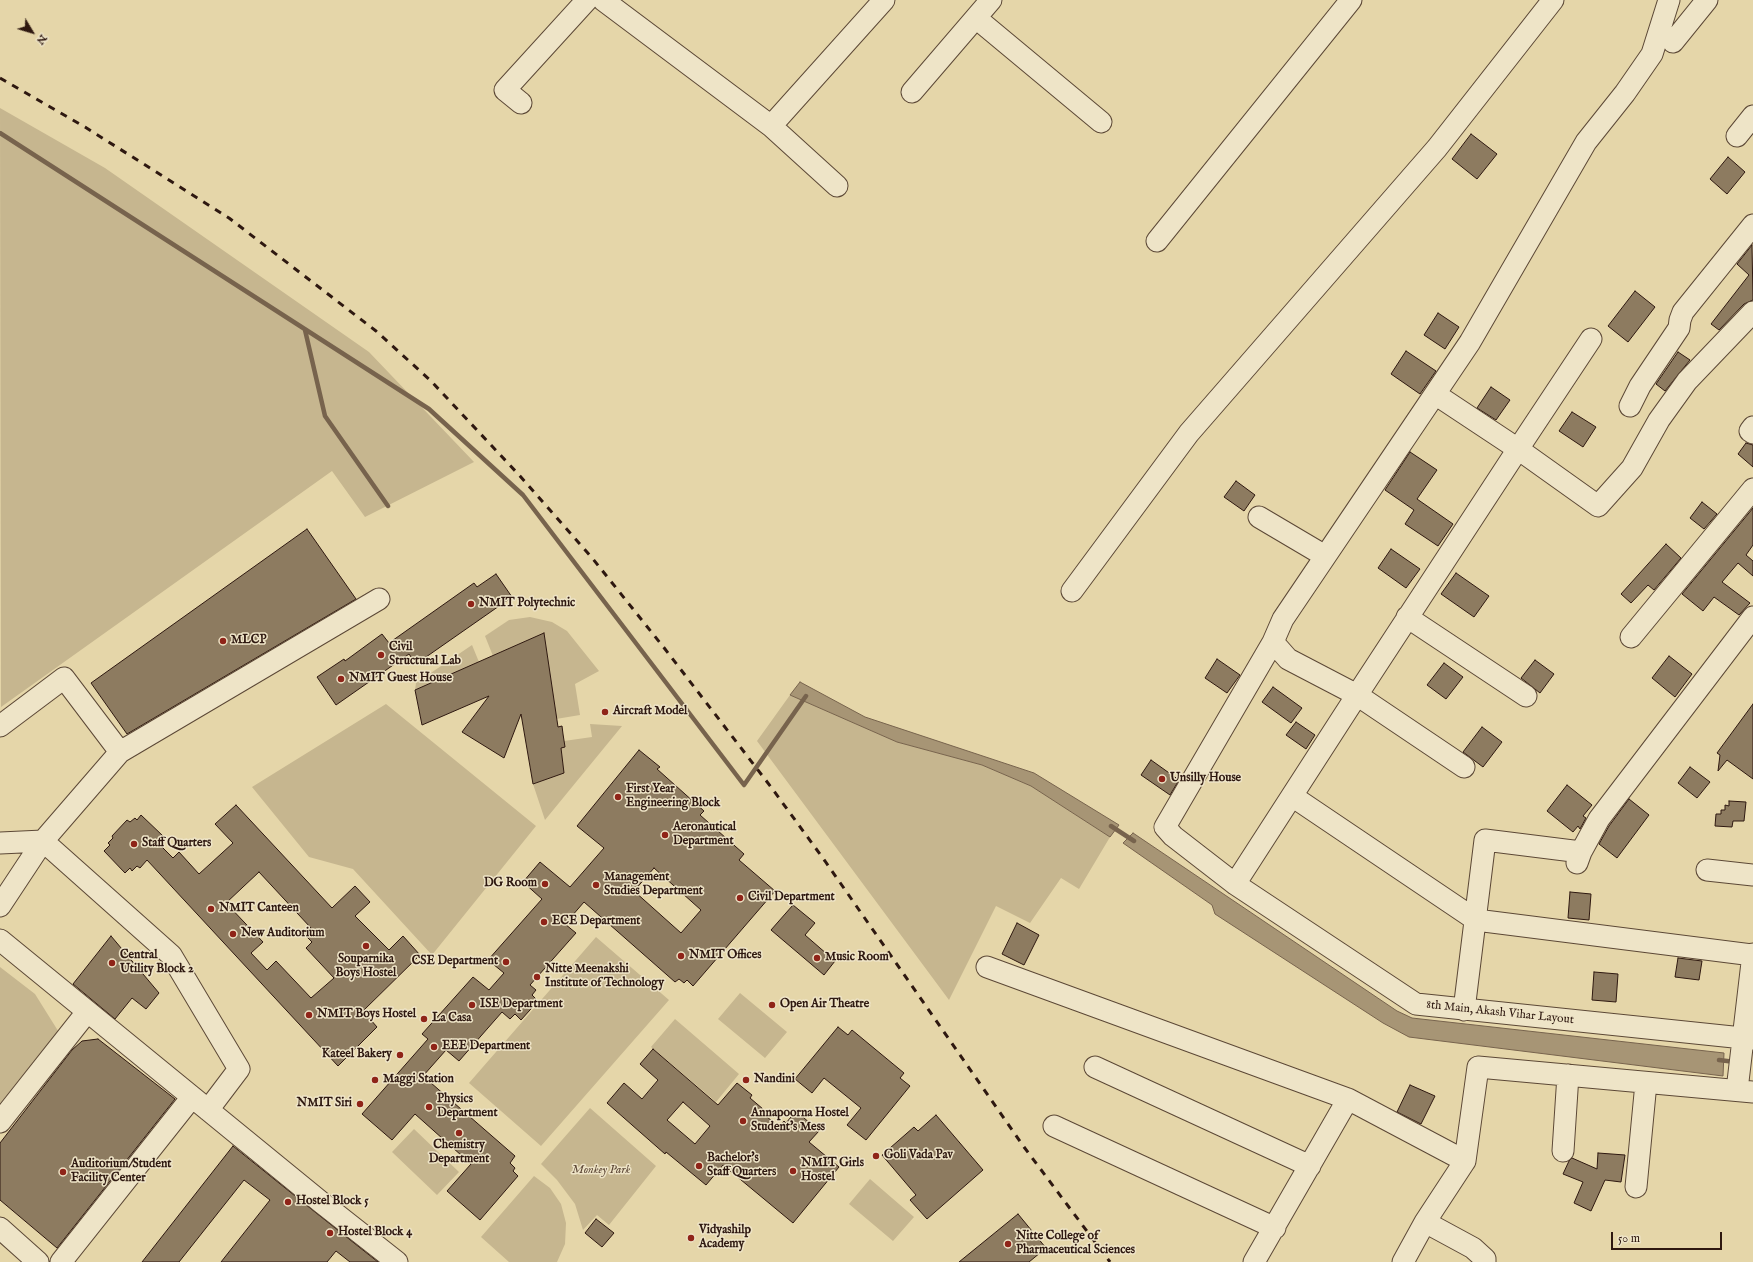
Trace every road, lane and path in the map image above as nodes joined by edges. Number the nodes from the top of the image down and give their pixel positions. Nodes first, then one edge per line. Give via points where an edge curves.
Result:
1 (587, 0) edge
2 (603, 0) edge
3 (884, 0) edge
4 (991, 0) edge
5 (1351, 0) edge
6 (1553, 0) edge
7 (1669, 0) edge
8 (1707, 0) edge
9 (976, 18) junction
10 (1673, 42) dead end
11 (912, 92) dead end
12 (520, 102) dead end
13 (1753, 116) edge
14 (1101, 122) dead end
15 (772, 126) junction
16 (1738, 136) dead end
17 (837, 186) dead end
18 (1753, 225) edge
19 (1157, 241) dead end
20 (1753, 312) edge
21 (1591, 339) dead end
22 (1435, 394) junction
23 (1630, 406) dead end
24 (1753, 427) edge
25 (1753, 433) edge
26 (1518, 449) junction
27 (1753, 489) edge
28 (1259, 517) dead end
29 (1325, 556) junction
30 (1072, 591) dead end
31 (379, 599) dead end
32 (1408, 617) junction
33 (1753, 617) edge
34 (1631, 637) dead end
35 (1273, 642) junction
36 (1357, 695) junction
37 (1526, 696) dead end
38 (0, 726) edge
39 (120, 752) junction
40 (1464, 768) dead end
41 (1292, 796) junction
42 (43, 841) junction
43 (0, 843) edge
44 (1707, 870) dead end
45 (1753, 875) edge
46 (1235, 884) junction
47 (0, 906) edge
48 (1476, 920) junction
49 (0, 940) edge
50 (1753, 954) edge
51 (987, 967) dead end
52 (1464, 1010) junction
53 (87, 1012) junction
54 (1748, 1038) edge
55 (1095, 1067) dead end
56 (1568, 1075) junction
57 (1646, 1083) junction
58 (1745, 1091) edge
59 (192, 1097) junction
60 (1348, 1099) junction
61 (208, 1110) junction
62 (0, 1122) edge
63 (1054, 1126) dead end
64 (1563, 1151) dead end
65 (1465, 1161) junction
66 (1310, 1166) junction
67 (1636, 1187) dead end
68 (1426, 1222) junction
69 (0, 1228) edge
70 (1275, 1228) junction
71 (38, 1262) edge
72 (61, 1262) edge
73 (397, 1262) edge
74 (1254, 1262) edge
75 (1403, 1262) edge
76 (1485, 1262) edge

1 - 12 street via 505,90
2 - 15 street
3 - 15 street
4 - 9 street
5 - 19 street
6 - 30 street via 1437,148 1189,433
7 - 22 street via 1652,54 1586,142 1470,342
8 - 10 street
9 - 11 street
9 - 14 street
13 - 16 street
15 - 17 street
18 - 23 street via 1683,312 1680,328 1640,386
20 - 26 street via 1687,382 1659,420 1632,468 1598,506
21 - 26 street
22 - 26 street
22 - 29 street
24 - 25 street via 1750,431
26 - 32 street
27 - 34 street
28 - 29 street
29 - 35 street via 1283,619
31 - 39 street
32 - 36 street
32 - 37 street
33 - 48 street via 1599,819 1579,858 1485,840
35 - 36 street via 1288,659
35 - 46 street, 8th Main, Akash Vihar Layout via 1166,827 1173,836
36 - 40 street
36 - 41 street
38 - 39 street via 64,678
39 - 42 street
41 - 46 street
41 - 48 street
42 - 43 street
42 - 47 street
42 - 61 street via 171,955 239,1069
44 - 45 street
46 - 52 street, 8th Main, Akash Vihar Layout via 1416,1004
48 - 50 street
48 - 52 street
49 - 53 street
50 - 54 street
51 - 60 street
52 - 54 street, 8th Main, Akash Vihar Layout
53 - 59 street
53 - 62 street
54 - 58 street
55 - 66 street
56 - 57 street
56 - 64 street
56 - 65 street via 1478,1067
57 - 58 street
57 - 67 street
59 - 61 street
59 - 72 street
60 - 65 street
60 - 66 street
61 - 73 street
63 - 70 street
65 - 68 street
66 - 70 street
68 - 75 street
68 - 76 street via 1473,1248
69 - 71 street
70 - 74 street

